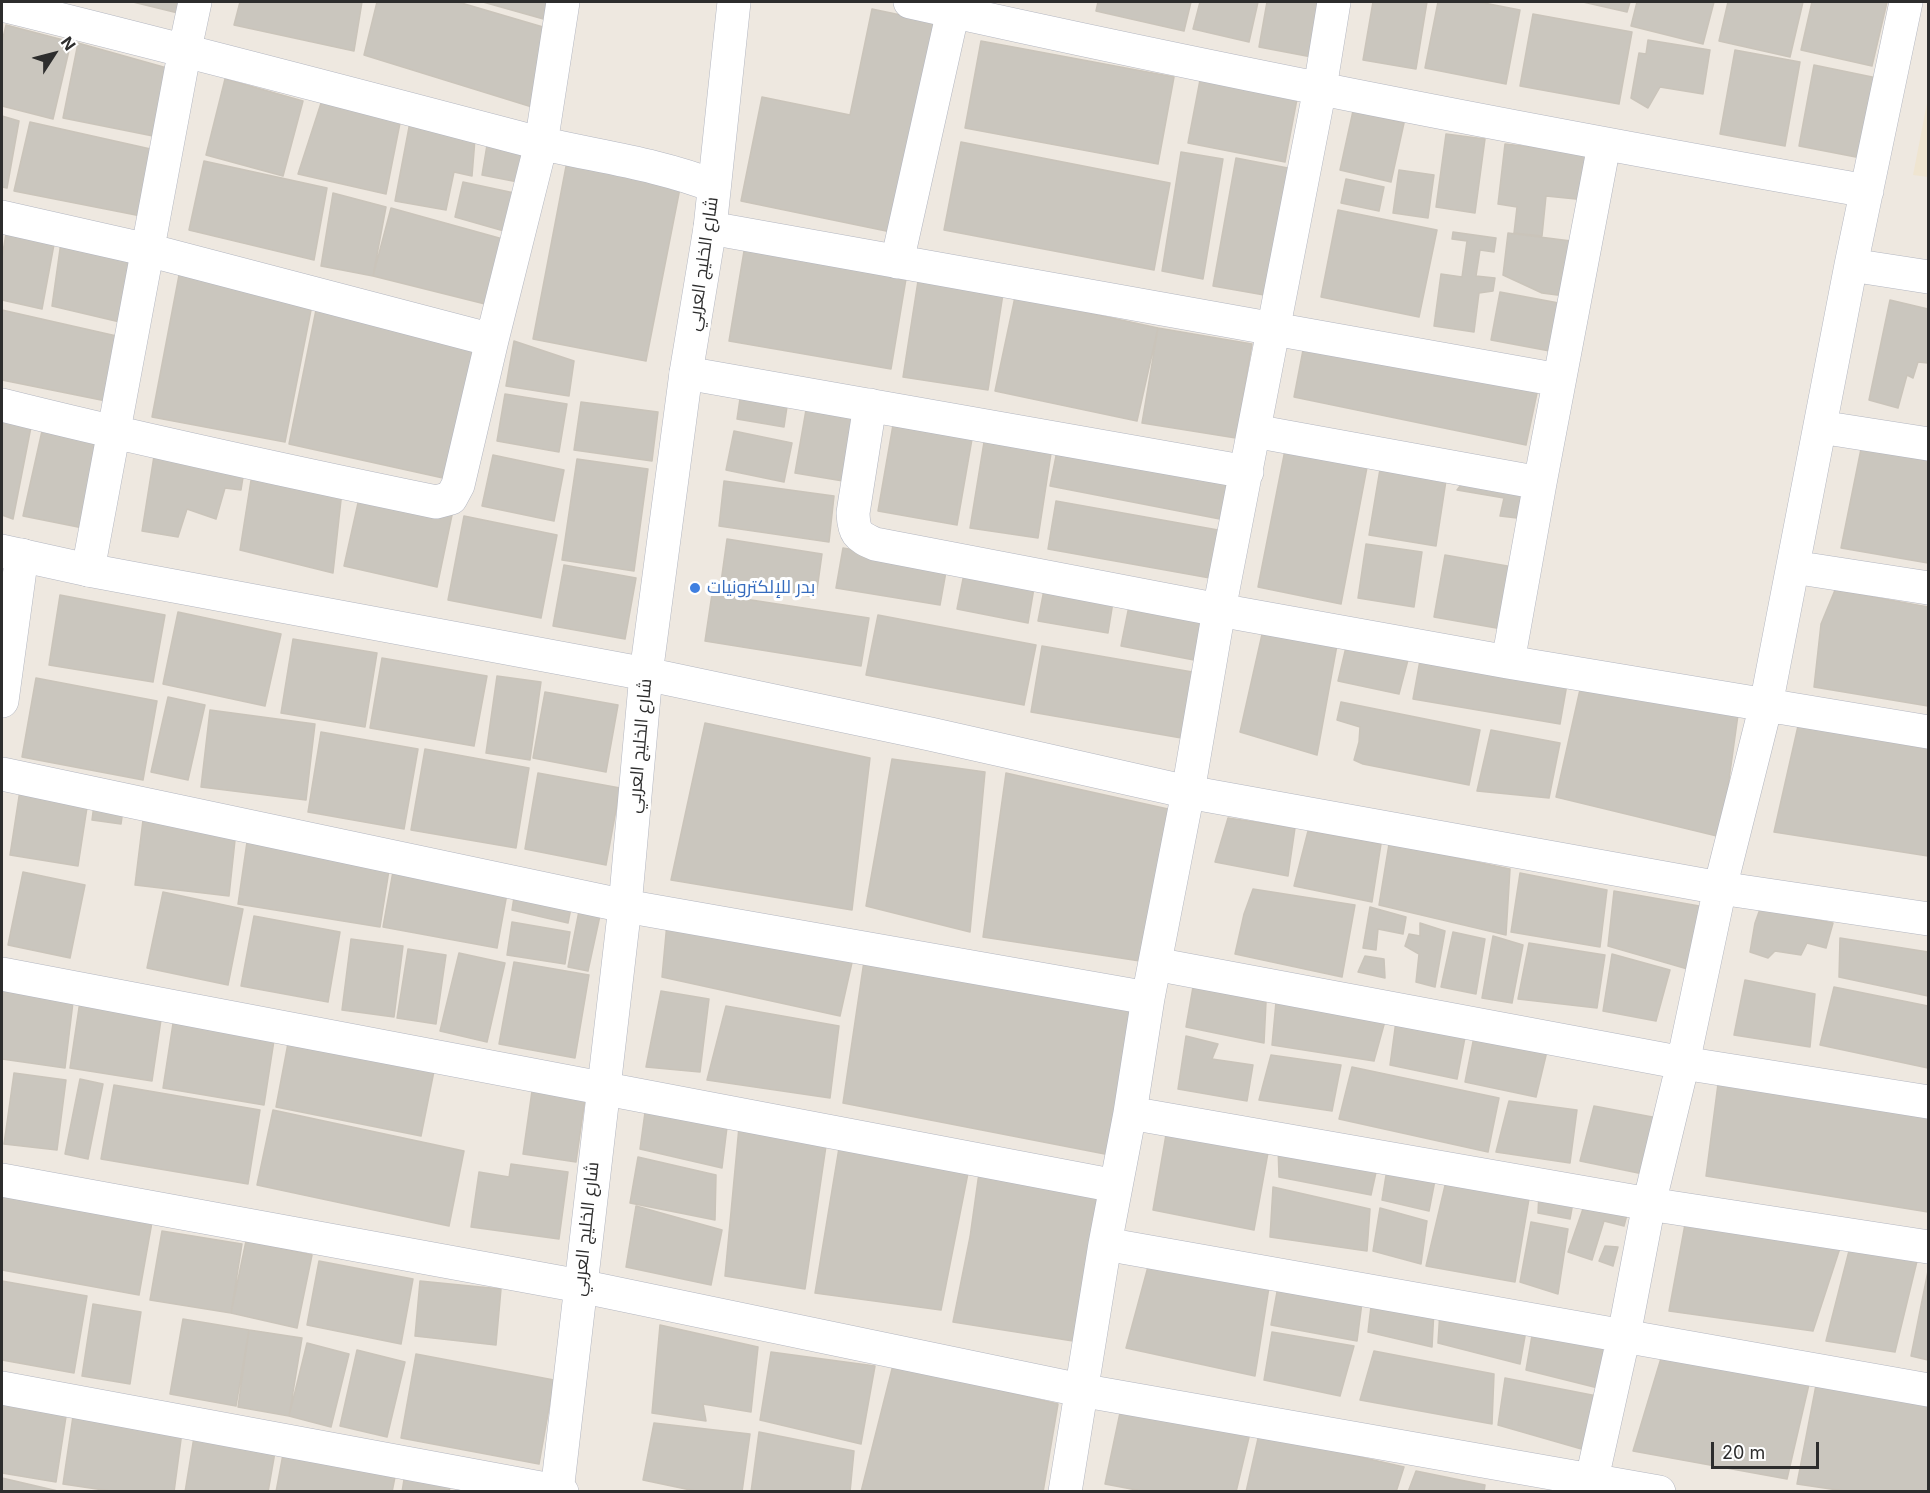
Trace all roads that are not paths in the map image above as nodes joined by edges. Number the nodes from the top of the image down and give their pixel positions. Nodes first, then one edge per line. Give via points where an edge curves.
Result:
1 (195, 2) edge
2 (563, 2) edge
3 (734, 2) edge
4 (910, 2) edge
5 (1334, 2) edge
6 (1906, 2) edge
7 (2, 4) edge
8 (952, 11) junction
9 (185, 49) junction
10 (1320, 88) junction
11 (541, 144) junction
12 (1604, 145) junction
13 (714, 186) junction
14 (1867, 190) junction
15 (2, 216) edge
16 (710, 228) junction
17 (148, 250) junction
18 (897, 262) junction
19 (1851, 264) junction
20 (1929, 277) edge
21 (1275, 329) junction
22 (492, 340) junction
23 (686, 373) junction
24 (1559, 380) junction
25 (2, 405) edge
26 (870, 405) junction
27 (1820, 427) junction
28 (1254, 431) junction
29 (114, 433) junction
30 (1929, 444) edge
31 (1247, 472) junction
32 (1540, 483) junction
33 (12, 553) edge
34 (1793, 567) junction
35 (87, 570) junction
36 (1929, 588) edge
37 (1219, 610) junction
38 (1508, 662) junction
39 (646, 674) junction
40 (2, 701) edge
41 (1766, 705) junction
42 (1929, 732) edge
43 (2, 774) edge
44 (1188, 792) junction
45 (1720, 888) junction
46 (625, 906) junction
47 (1929, 919) edge
48 (1155, 964) junction
49 (2, 974) edge
50 (1148, 998) junction
51 (1683, 1063) junction
52 (602, 1090) junction
53 (1929, 1102) edge
54 (1130, 1113) junction
55 (2, 1180) edge
56 (1116, 1186) junction
57 (1649, 1204) junction
58 (1105, 1244) junction
59 (1929, 1247) edge
60 (580, 1286) junction
61 (1624, 1335) junction
62 (2, 1388) edge
63 (1080, 1390) junction
64 (1929, 1390) edge
65 (1591, 1485) edge
66 (559, 1491) edge
67 (1065, 1491) edge
68 (1659, 1491) edge

1 - 9 street
2 - 11 street
3 - 13 street, شارع الخليج العربي
4 - 8 street
5 - 10 street
6 - 14 street
7 - 9 street
8 - 10 street
8 - 18 street
9 - 11 street
9 - 17 street
10 - 12 street
10 - 21 street
11 - 13 street via 683,174
11 - 22 street
12 - 14 street
12 - 24 street
13 - 16 street, شارع الخليج العربي
14 - 19 street
15 - 17 street
16 - 18 street
16 - 23 street, شارع الخليج العربي
17 - 22 street
17 - 29 street
18 - 21 street
19 - 20 street
19 - 27 street
21 - 24 street
21 - 28 street
22 - 29 street via 459,485 451,498 436,502
23 - 26 street
23 - 39 street, شارع الخليج العربي
24 - 32 street
25 - 29 street
26 - 31 street
26 - 37 street via 853,513 860,537 875,544
27 - 30 street
27 - 34 street
28 - 31 street
28 - 32 street
29 - 35 street
31 - 37 street
32 - 38 street
33 - 35 street
33 - 40 street
34 - 36 street
34 - 41 street
35 - 39 street
37 - 38 street
37 - 44 street
38 - 41 street
39 - 44 street
39 - 46 street, شارع الخليج العربي
41 - 42 street
41 - 45 street
43 - 46 street
44 - 45 street
44 - 48 street
45 - 47 street
45 - 51 street
46 - 50 street
46 - 52 street, شارع الخليج العربي
48 - 50 street
48 - 51 street
49 - 52 street
50 - 54 street
51 - 53 street
51 - 57 street
52 - 56 street
52 - 60 street, شارع الخليج العربي
54 - 56 street
54 - 57 street
55 - 60 street
56 - 58 street
57 - 59 street
57 - 61 street
58 - 61 street
58 - 63 street
60 - 63 street
60 - 66 street, شارع الخليج العربي
61 - 64 street
61 - 65 street
62 - 66 street
63 - 65 street
63 - 67 street
65 - 68 street

